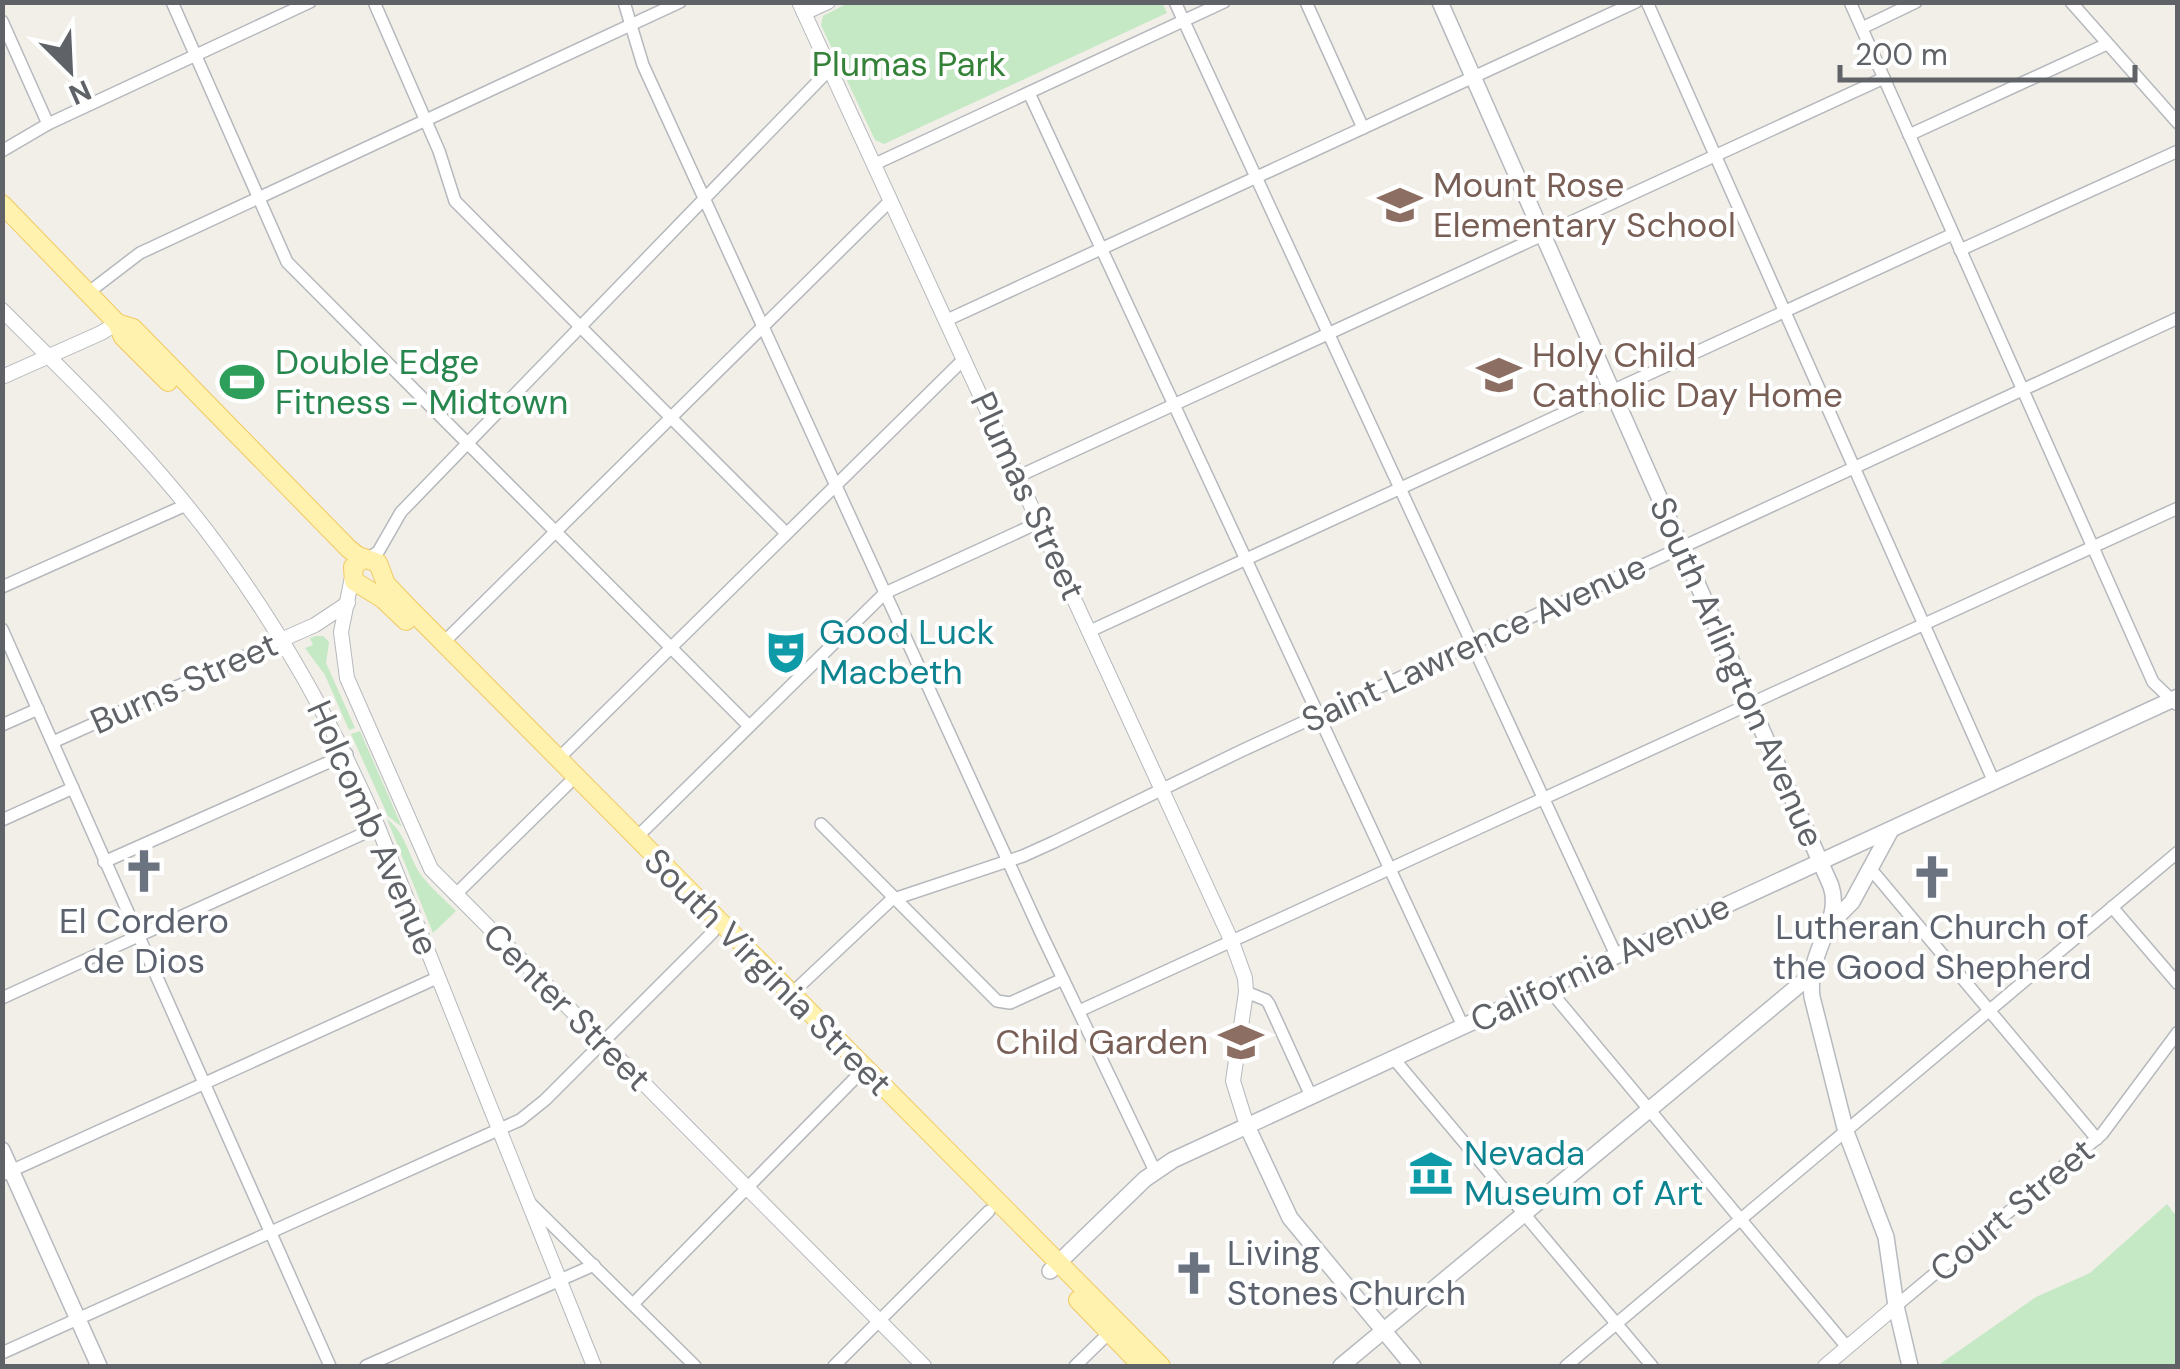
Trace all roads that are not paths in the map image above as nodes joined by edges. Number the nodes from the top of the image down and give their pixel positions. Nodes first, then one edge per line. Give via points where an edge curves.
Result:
1 (172, 2) edge
2 (310, 2) edge
3 (374, 2) edge
4 (624, 2) edge
5 (680, 2) edge
6 (828, 2) edge
7 (1175, 2) edge
8 (1224, 2) edge
9 (1306, 2) edge
10 (1440, 2) edge
11 (1636, 2) edge
12 (1647, 2) edge
13 (1850, 2) edge
14 (1916, 2) edge
15 (2071, 2) edge
16 (802, 8) edge
17 (2, 21) edge
18 (1184, 21) junction
19 (630, 26) junction
20 (1862, 28) junction
21 (2107, 44) junction
22 (195, 56) junction
23 (830, 69) junction
24 (1473, 77) junction
25 (1884, 78) junction
26 (1029, 92) junction
27 (426, 120) junction
28 (2178, 123) edge
29 (48, 124) junction
30 (1363, 128) junction
31 (1909, 136) junction
32 (2, 150) edge
33 (2178, 151) edge
34 (1715, 155) junction
35 (875, 164) junction
36 (1256, 176) junction
37 (706, 197) junction
38 (258, 198) junction
39 (891, 200) junction
40 (2, 204) edge
41 (1543, 233) junction
42 (1953, 234) junction
43 (1102, 248) junction
44 (1960, 250) junction
45 (89, 292) junction
46 (2, 310) edge
47 (1785, 312) junction
48 (2178, 318) edge
49 (946, 320) junction
50 (117, 323) junction
51 (765, 324) junction
52 (582, 326) junction
53 (1330, 332) junction
54 (49, 357) junction
55 (964, 358) junction
56 (2, 377) edge
57 (1612, 390) junction
58 (2023, 390) junction
59 (1174, 404) junction
60 (671, 418) junction
61 (468, 444) junction
62 (1854, 468) junction
63 (1019, 476) junction
64 (837, 483) junction
65 (1402, 487) junction
66 (186, 505) junction
67 (2178, 508) edge
68 (1040, 522) junction
69 (556, 532) junction
70 (786, 533) junction
71 (1682, 547) junction
72 (2093, 547) junction
73 (1246, 560) junction
74 (360, 571) junction
75 (2, 586) edge
76 (885, 594) junction
77 (348, 604) junction
78 (315, 624) junction
79 (1924, 626) junction
80 (2, 629) edge
81 (1090, 631) junction
82 (281, 640) junction
83 (443, 643) junction
84 (1474, 643) junction
85 (342, 644) junction
86 (671, 647) junction
87 (2175, 701) edge
88 (1752, 704) junction
89 (38, 709) junction
90 (1318, 715) junction
91 (2, 725) edge
92 (749, 726) junction
93 (53, 742) junction
94 (347, 754) junction
95 (558, 759) junction
96 (1994, 782) junction
97 (568, 784) junction
98 (73, 788) junction
99 (1164, 789) junction
100 (1545, 799) junction
101 (2, 820) edge
102 (821, 824) dead end
103 (378, 827) junction
104 (1892, 829) junction
105 (628, 837) junction
106 (2178, 852) edge
107 (1839, 853) junction
108 (1008, 861) junction
109 (1820, 861) junction
110 (104, 862) junction
111 (1390, 870) junction
112 (1866, 875) junction
113 (455, 895) junction
114 (894, 898) junction
115 (2112, 907) junction
116 (1828, 926) junction
117 (713, 932) junction
118 (137, 936) junction
119 (1232, 942) junction
120 (1616, 955) junction
121 (752, 963) junction
122 (1810, 976) junction
123 (439, 977) junction
124 (1062, 979) junction
125 (2178, 984) edge
126 (1546, 987) junction
127 (1246, 992) junction
128 (791, 994) junction
129 (2, 998) edge
130 (1990, 1010) junction
131 (1079, 1011) junction
132 (1463, 1026) junction
133 (2178, 1032) edge
134 (602, 1043) junction
135 (1394, 1058) junction
136 (861, 1073) junction
137 (204, 1085) junction
138 (1312, 1096) junction
139 (1650, 1110) junction
140 (1247, 1126) junction
141 (499, 1129) junction
142 (1846, 1132) junction
143 (2097, 1138) junction
144 (2, 1150) edge
145 (1154, 1171) junction
146 (7, 1173) edge
147 (748, 1188) junction
148 (529, 1202) junction
149 (989, 1211) junction
150 (1526, 1214) junction
151 (1741, 1220) junction
152 (272, 1233) junction
153 (594, 1265) junction
154 (1054, 1267) junction
155 (560, 1279) junction
156 (634, 1304) junction
157 (1896, 1306) junction
158 (78, 1320) junction
159 (879, 1320) junction
160 (1617, 1324) junction
161 (1382, 1331) junction
162 (1109, 1333) junction
163 (1848, 1348) junction
164 (2, 1354) edge
165 (99, 1366) edge
166 (330, 1366) edge
167 (366, 1366) edge
168 (594, 1366) edge
169 (695, 1366) edge
170 (834, 1366) edge
171 (924, 1366) edge
172 (1075, 1366) edge
173 (1142, 1366) edge
174 (1160, 1366) edge
175 (1341, 1366) edge
176 (1414, 1366) edge
177 (1566, 1366) edge
178 (1652, 1366) edge
179 (1825, 1366) edge
180 (1910, 1366) edge

1 - 22 street
2 - 22 street
3 - 27 street
4 - 19 street
5 - 19 street
6 - 16 street
7 - 18 street
8 - 18 street
9 - 30 street
10 - 24 main road, South Arlington Avenue
11 - 24 street
12 - 34 street
13 - 20 street
14 - 20 street
15 - 21 street
16 - 23 street, Plumas Street
17 - 29 street
18 - 26 street
18 - 36 street
19 - 27 street
19 - 37 street
20 - 25 street
21 - 28 street
21 - 31 street
22 - 29 street
22 - 38 street
23 - 35 street, Plumas Street
23 - 37 street
24 - 30 street
24 - 41 main road, South Arlington Avenue
25 - 31 street
25 - 34 street
26 - 35 street
26 - 43 street
27 - 38 street
27 - 52 street via 455,201
29 - 32 street
30 - 36 street
31 - 42 street
33 - 44 street
34 - 41 street
34 - 47 street
35 - 39 street, Plumas Street
36 - 43 street
36 - 53 street
37 - 51 street
37 - 52 street
38 - 45 street via 136,255
38 - 61 street via 287,262
39 - 49 street, Plumas Street
39 - 51 street
40 - 45 main road, South Virginia Street
41 - 53 street
41 - 57 main road, South Arlington Avenue
42 - 44 street
42 - 47 street
43 - 49 street
43 - 59 street
44 - 58 street
45 - 50 main road, South Virginia Street
46 - 54 street, Holcomb Avenue
47 - 57 street
47 - 62 street
48 - 58 street, Saint Lawrence Avenue
49 - 55 street, Plumas Street
50 - 54 street
50 - 74 main road, South Virginia Street
51 - 60 street
51 - 64 street
52 - 60 street
52 - 61 street
53 - 59 street
53 - 65 street
54 - 56 street
54 - 66 street, Holcomb Avenue
55 - 63 street, Plumas Street
55 - 64 street
57 - 65 street
57 - 71 main road, South Arlington Avenue
58 - 62 street, Saint Lawrence Avenue
58 - 72 street
59 - 63 street
59 - 73 street
60 - 69 street
60 - 70 street
61 - 69 street
61 - 74 street via 401,512
62 - 71 street, Saint Lawrence Avenue
62 - 79 street
63 - 68 street, Plumas Street
64 - 70 street
64 - 76 street
65 - 73 street
65 - 84 street
66 - 75 street
66 - 82 street, Holcomb Avenue
67 - 72 street
68 - 76 street
68 - 81 street, Plumas Street
69 - 83 street
69 - 86 street
70 - 86 street
71 - 84 street, Saint Lawrence Avenue
71 - 88 main road, South Arlington Avenue
72 - 79 street
72 - 87 street via 2153,682
73 - 81 street
73 - 90 street
74 - 77 street, Center Street
74 - 83 main road, South Virginia Street via 376,584 382,573
74 - 97 main road, South Virginia Street
76 - 92 street
76 - 108 street
77 - 78 street, Burns Street
77 - 85 street, Center Street
78 - 82 street, Burns Street
78 - 85 street, Burns Street
79 - 88 street
79 - 96 street
80 - 89 street
81 - 99 street, Plumas Street
82 - 93 street, Burns Street
82 - 94 street, Holcomb Avenue
83 - 95 main road, South Virginia Street
84 - 90 street, Saint Lawrence Avenue
84 - 100 street
85 - 113 street, Center Street via 350,688 426,862
86 - 92 street
86 - 95 street
87 - 96 main road, California Avenue
88 - 100 street
88 - 109 main road, South Arlington Avenue
89 - 91 street
89 - 93 street
90 - 99 street, Saint Lawrence Avenue
90 - 111 street
92 - 105 street
93 - 98 street
94 - 103 street, Holcomb Avenue
94 - 110 street
95 - 105 main road, South Virginia Street
96 - 104 main road, California Avenue
97 - 105 main road, South Virginia Street
97 - 113 street
98 - 101 street
98 - 110 street
99 - 108 street, Saint Lawrence Avenue
99 - 119 street, Plumas Street
100 - 111 street
100 - 120 street
102 - 114 street
103 - 118 street
103 - 123 street, Holcomb Avenue
104 - 107 main road, California Avenue
104 - 112 main road
105 - 117 main road, South Virginia Street
105 - 121 main road, South Virginia Street
106 - 115 street
107 - 109 main road, California Avenue
107 - 112 main road
108 - 114 street, Saint Lawrence Avenue
108 - 124 street
109 - 116 main road, South Arlington Avenue via 1834,896
109 - 120 main road, California Avenue
110 - 118 street
111 - 119 street
111 - 132 street
112 - 116 main road
112 - 130 street via 1875,874
113 - 134 street, Center Street
114 - 124 street via 1002,1003
114 - 128 street, Saint Lawrence Avenue
115 - 125 street
115 - 130 street
116 - 122 main road, South Arlington Avenue
117 - 121 main road, South Virginia Street via 721,931
117 - 134 street
118 - 129 street
118 - 137 street
119 - 127 street, Plumas Street
119 - 131 street
120 - 126 main road, California Avenue
121 - 128 main road, South Virginia Street
121 - 136 main road, South Virginia Street
122 - 139 main road
122 - 142 main road, South Arlington Avenue
123 - 137 street
123 - 141 street, Holcomb Avenue
124 - 131 street
126 - 132 main road, California Avenue
126 - 139 street
127 - 138 street, Plumas Street via 1268,1003
127 - 140 street, Plumas Street via 1233,1081
128 - 136 main road, South Virginia Street
130 - 142 street
130 - 143 street
131 - 145 street
132 - 135 main road, California Avenue
133 - 143 street, Court Street
134 - 141 street via 537,1108
134 - 147 street, Center Street
135 - 138 main road, California Avenue
135 - 150 street
136 - 147 street
136 - 149 main road, South Virginia Street
136 - 154 main road, South Virginia Street
137 - 146 street
137 - 152 street
138 - 140 main road, California Avenue
139 - 150 main road
139 - 151 street
140 - 145 main road, California Avenue
140 - 161 main road via 1290,1218
141 - 148 street, Holcomb Avenue
141 - 152 street
142 - 151 street
142 - 157 main road, South Arlington Avenue via 1886,1237
143 - 157 street, Court Street
144 - 146 main road
145 - 154 main road, California Avenue
146 - 158 main road
147 - 156 street
147 - 159 street, Center Street
148 - 153 street
148 - 155 street, Holcomb Avenue
149 - 154 main road, South Virginia Street
149 - 159 street
150 - 160 street
150 - 161 main road
151 - 160 street
151 - 163 street
152 - 158 street
152 - 166 street
153 - 155 street
153 - 156 street
154 - 162 main road, South Virginia Street
154 - 174 main road, South Virginia Street
155 - 167 street
155 - 168 street, Holcomb Avenue
156 - 169 street
157 - 163 street, Court Street
157 - 180 main road, South Arlington Avenue
158 - 164 street
158 - 165 main road
159 - 170 street
159 - 171 street, Center Street
160 - 177 street
160 - 178 street
161 - 175 main road
161 - 176 main road
162 - 172 street
162 - 173 main road, South Virginia Street
162 - 174 main road
163 - 179 street, Court Street

